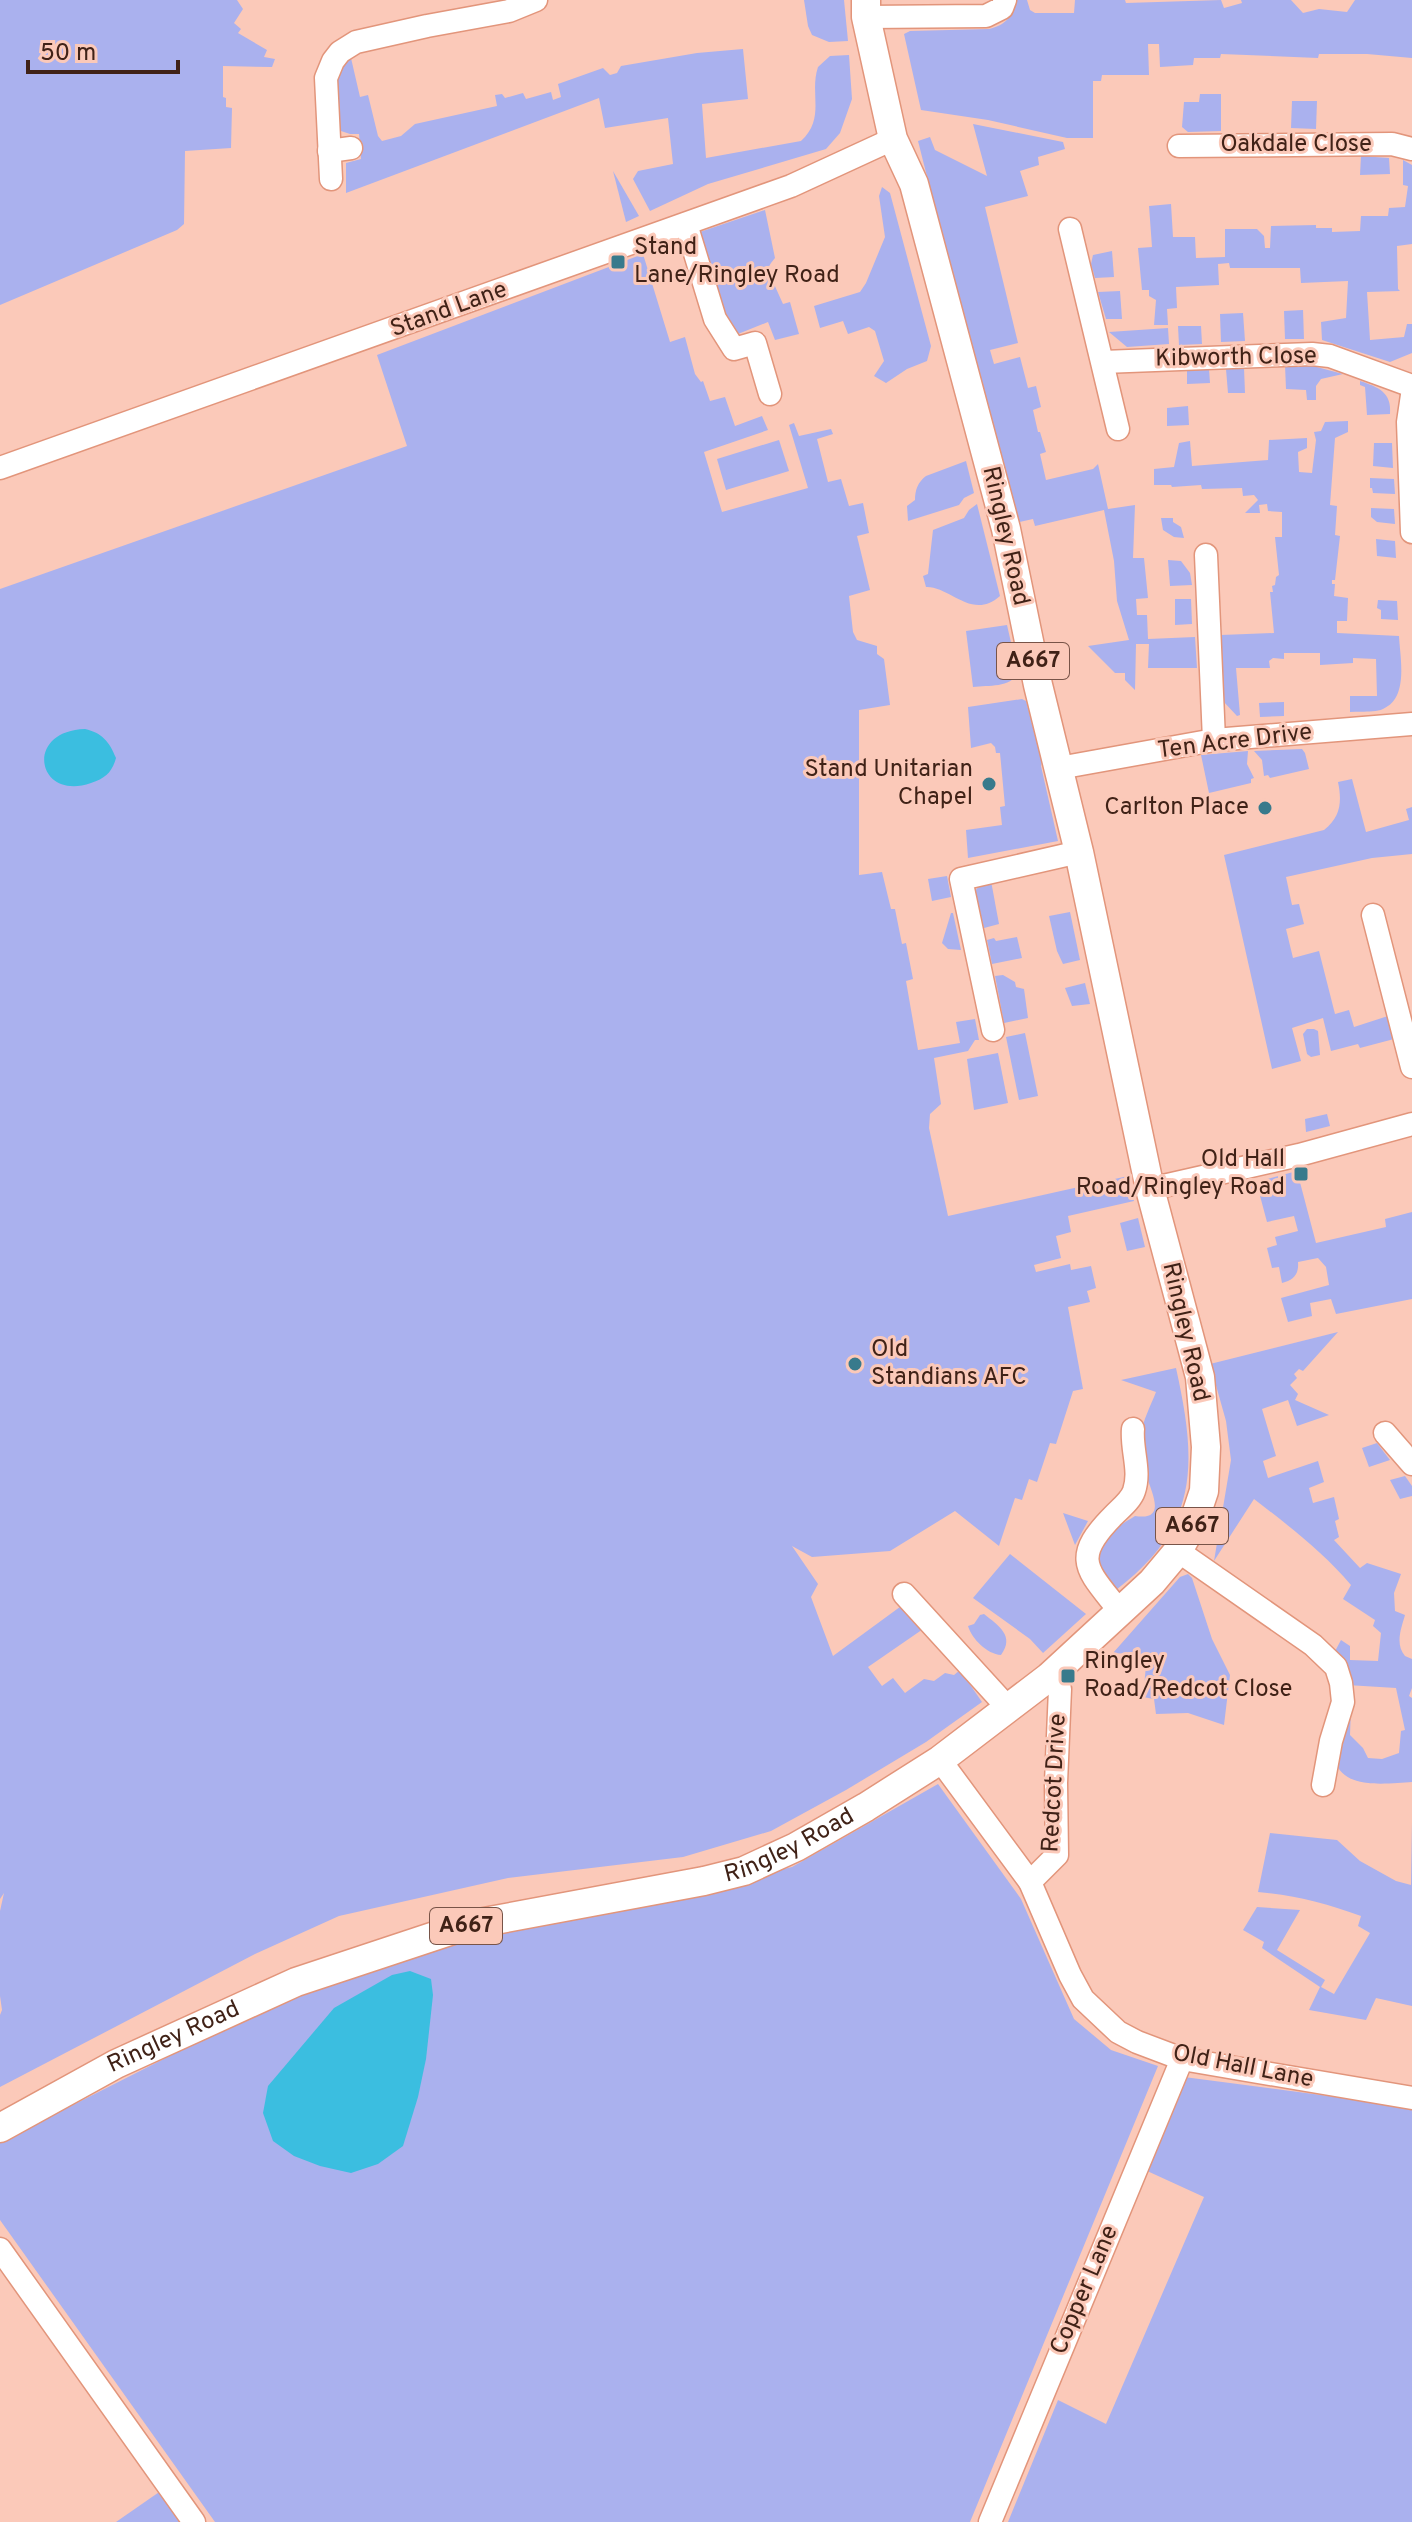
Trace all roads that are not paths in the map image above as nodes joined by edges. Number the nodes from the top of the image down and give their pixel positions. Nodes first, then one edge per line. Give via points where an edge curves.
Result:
1 (536, 0) edge
2 (1005, 0) edge
3 (866, 9) edge
4 (893, 139) junction
5 (1179, 146) dead end
6 (1412, 149) edge
7 (331, 179) dead end
8 (686, 224) junction
9 (1078, 239) dead end
10 (1103, 362) junction
11 (1412, 386) edge
12 (770, 394) dead end
13 (1412, 395) edge
14 (1118, 429) dead end
15 (0, 468) edge
16 (1412, 532) edge
17 (1206, 555) dead end
18 (1412, 724) edge
19 (1214, 740) junction
20 (1059, 768) junction
21 (1079, 852) junction
22 (1373, 915) dead end
23 (993, 1030) dead end
24 (1412, 1067) edge
25 (1412, 1124) edge
26 (1150, 1189) junction
27 (1133, 1429) dead end
28 (1385, 1433) dead end
29 (1412, 1464) edge
30 (1178, 1551) junction
31 (904, 1594) dead end
32 (1121, 1613) junction
33 (1049, 1677) junction
34 (1009, 1709) junction
35 (940, 1760) junction
36 (1323, 1785) dead end
37 (1030, 1882) junction
38 (1182, 2059) junction
39 (1412, 2098) edge
40 (0, 2128) edge
41 (0, 2249) edge
42 (194, 2522) edge
43 (990, 2522) edge

1 - 7 street via 509,11 356,42 340,52 326,78 340,149
2 - 3 street via 1002,8 986,16
3 - 4 main road, Ringley Road / A667
4 - 8 street, Stand Lane via 791,186
4 - 20 main road, Ringley Road / A667 via 914,184 1006,529
5 - 6 street, Oakdale Close via 1392,144
8 - 12 street via 715,319 734,349 755,343
8 - 15 street, Stand Lane
9 - 10 street
10 - 11 street, Kibworth Close via 1312,354
10 - 14 street
13 - 16 street
17 - 19 street
18 - 19 street, Ten Acre Drive
19 - 20 street, Ten Acre Drive
20 - 21 main road, Ringley Road / A667
21 - 23 street via 961,879
21 - 26 main road, Ringley Road / A667
22 - 24 street
25 - 26 street
26 - 30 main road, Ringley Road / A667 via 1200,1377 1206,1447 1204,1491
27 - 32 street via 1135,1490 1100,1529 1087,1557 1089,1572
28 - 29 street
30 - 32 main road, Ringley Road / A667
30 - 36 street via 1313,1645 1336,1667 1343,1702
31 - 34 street
32 - 33 main road, Ringley Road / A667
33 - 34 main road, Ringley Road / A667
33 - 37 street, Redcot Drive via 1060,1689 1057,1855
34 - 35 main road, Ringley Road / A667
35 - 37 street, Old Hall Lane
35 - 40 main road, Ringley Road / A667 via 819,1834 744,1871 468,1925 381,1952 206,2022
37 - 38 street, Old Hall Lane via 1083,1999 1118,2032
38 - 39 street, Old Hall Lane
38 - 43 street, Copper Lane
41 - 42 street

